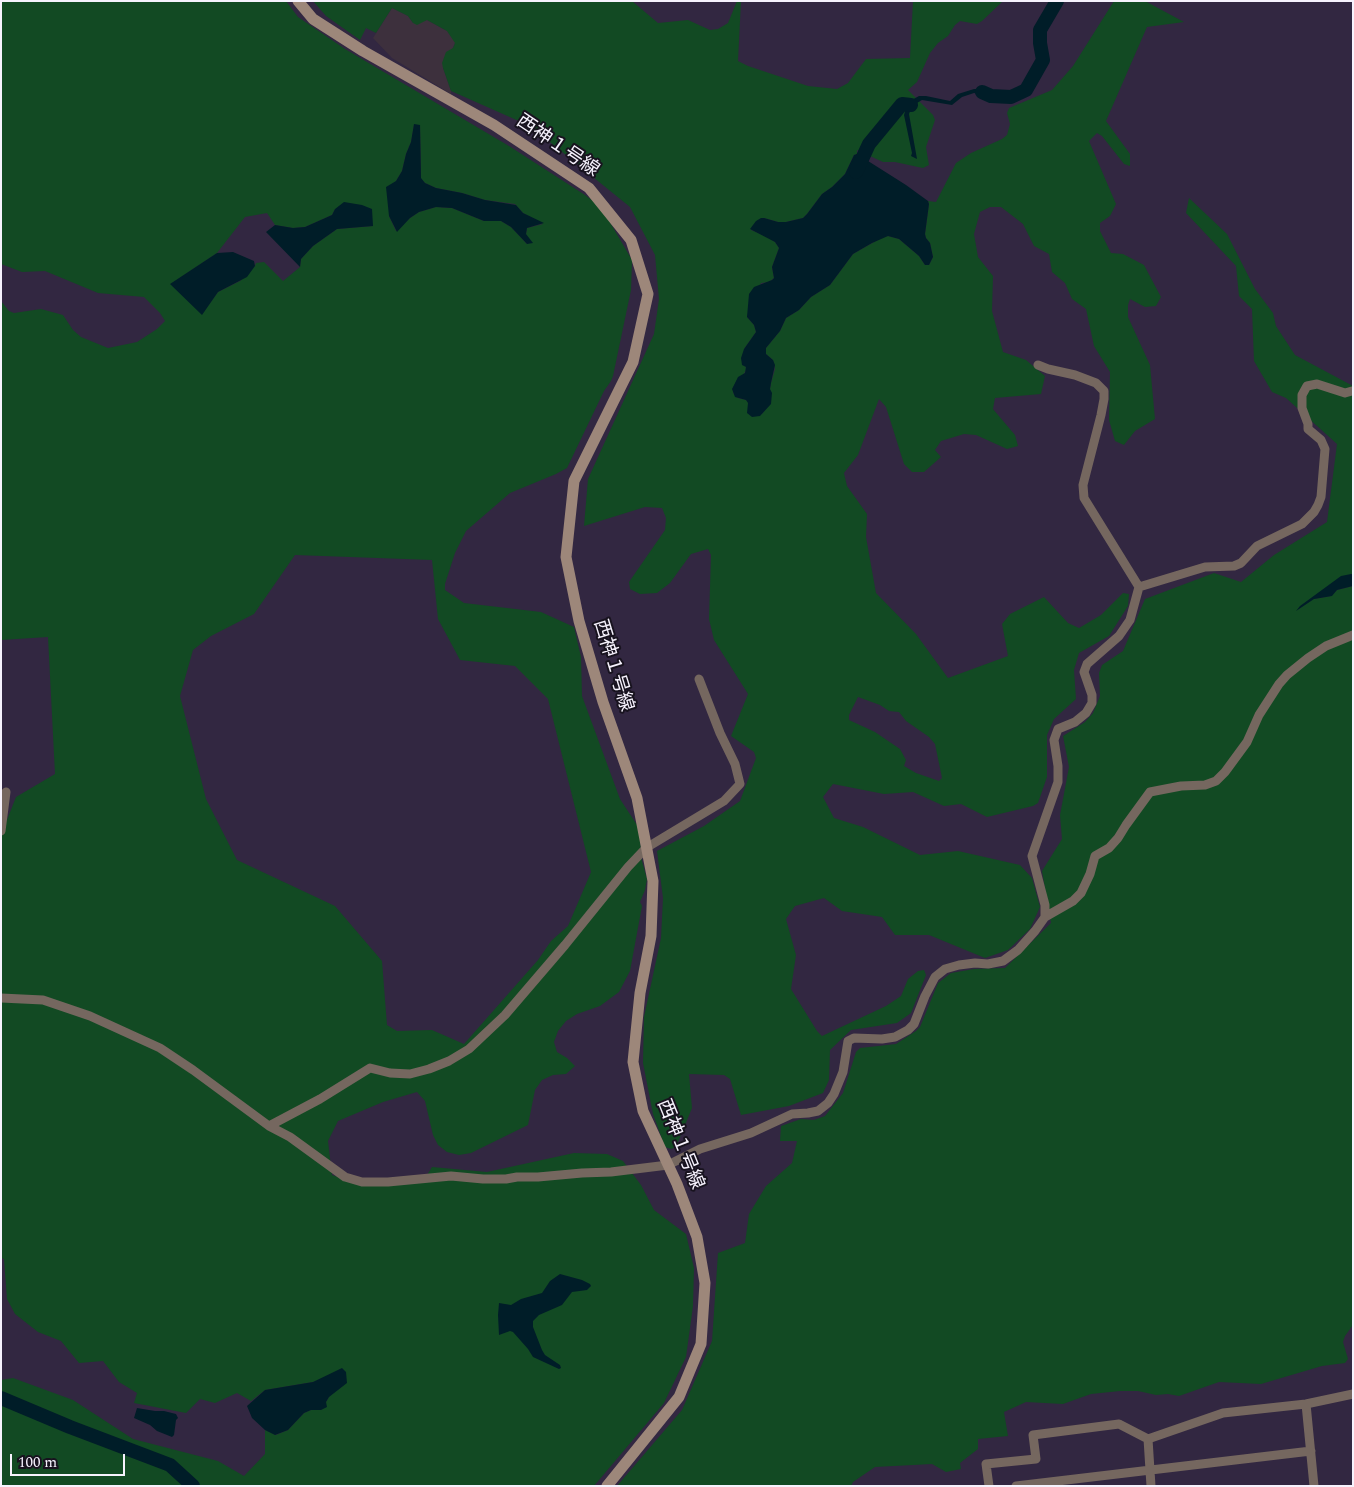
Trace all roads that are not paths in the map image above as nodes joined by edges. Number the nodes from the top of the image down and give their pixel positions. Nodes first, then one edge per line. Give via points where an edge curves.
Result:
1 (298, 1) edge
2 (1038, 364) dead end
3 (1352, 391) edge
4 (1139, 586) junction
5 (1353, 635) edge
6 (699, 679) dead end
7 (6, 792) dead end
8 (1, 831) edge
9 (646, 848) junction
10 (1045, 916) junction
11 (1, 998) edge
12 (269, 1126) junction
13 (668, 1165) junction
14 (1352, 1396) edge
15 (1306, 1404) junction
16 (1148, 1439) junction
17 (1311, 1451) junction
18 (1150, 1470) junction
19 (607, 1486) edge
20 (989, 1486) edge
21 (1016, 1486) edge
22 (1151, 1486) edge
23 (1314, 1486) edge

1 - 9 street, 西神１号線 via 313,20 494,125 589,188 631,240 648,294 633,362 574,481 566,557 579,621 636,798
2 - 4 street via 1096,383 1104,391 1083,485 1084,498
3 - 4 street via 1345,393 1317,384 1307,386 1302,395 1308,429 1321,440 1325,449 1321,497 1302,524 1257,546 1234,566 1205,567
4 - 10 street via 1130,620 1119,636 1087,664 1084,672 1092,702 1086,713 1058,729 1054,740 1058,782 1032,856
5 - 10 street via 1320,650 1287,675 1260,715 1247,742 1216,781 1150,792 1118,838 1094,856 1082,893 1073,902
6 - 9 street via 735,764 740,784 724,801
7 - 8 street
9 - 12 street via 505,1015 469,1049 429,1070 410,1074 370,1068
9 - 13 street, 西神１号線 via 653,881 651,936 640,993 633,1062 643,1110
10 - 13 street via 1018,950 1003,961 959,965 945,969 935,977 914,1024 908,1030 895,1037 848,1041 843,1072 834,1094 818,1111 792,1114 751,1133 700,1149
11 - 12 street via 43,1000 90,1016 147,1042 193,1070
12 - 13 street via 290,1137 345,1177 362,1182 451,1176 506,1179
13 - 19 street, 西神１号線 via 697,1237 705,1283 701,1344 680,1397
14 - 15 street
15 - 16 street via 1223,1414
15 - 17 street
16 - 18 street
16 - 20 street via 1118,1424 1034,1435 1036,1458 986,1464
17 - 18 street
17 - 23 street
18 - 21 street
18 - 22 street

